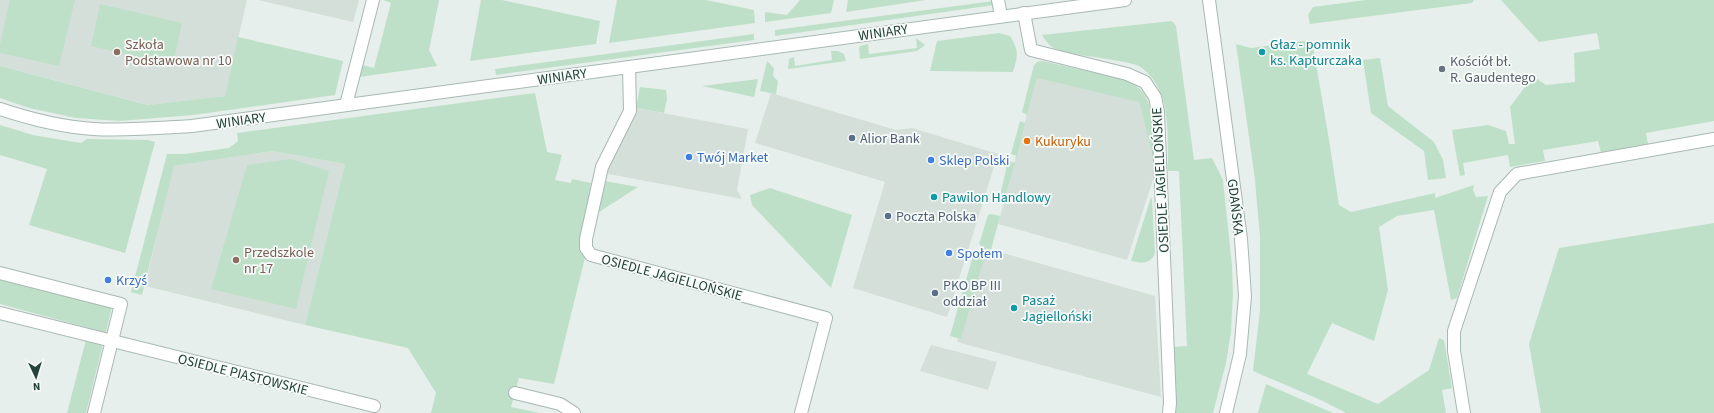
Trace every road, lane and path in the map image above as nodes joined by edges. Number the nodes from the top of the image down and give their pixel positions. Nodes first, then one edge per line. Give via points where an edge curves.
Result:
1 (373, 0) edge
2 (998, 0) edge
3 (1125, 0) edge
4 (1209, 0) edge
5 (1024, 13) junction
6 (1001, 16) junction
7 (629, 67) junction
8 (346, 105) junction
9 (0, 109) edge
10 (1714, 139) edge
11 (0, 273) edge
12 (0, 313) edge
13 (112, 341) junction
14 (515, 393) dead end
15 (374, 406) dead end
16 (94, 413) edge
17 (574, 413) edge
18 (801, 413) edge
19 (1169, 413) edge
20 (1226, 413) edge
21 (1464, 413) edge

1 - 8 street
2 - 6 street
3 - 5 street, WINIARY
4 - 20 street, GDAŃSKA via 1241,239 1245,296 1240,354
5 - 6 street, WINIARY
5 - 19 street, OSIEDLE JAGIELLOŃSKIE via 1030,50 1127,74 1145,82 1155,97 1158,112
6 - 7 street, WINIARY
7 - 8 street, WINIARY
7 - 18 street, OSIEDLE JAGIELLOŃSKIE via 630,110 598,179 586,248 590,255 826,318
8 - 9 street, WINIARY via 192,126 134,129 93,129 58,125
10 - 21 street via 1517,174 1500,192 1454,331 1454,351
11 - 13 street via 121,304
12 - 13 street, OSIEDLE PIASTOWSKIE
13 - 15 street, OSIEDLE PIASTOWSKIE
13 - 16 street
14 - 17 street via 560,404

